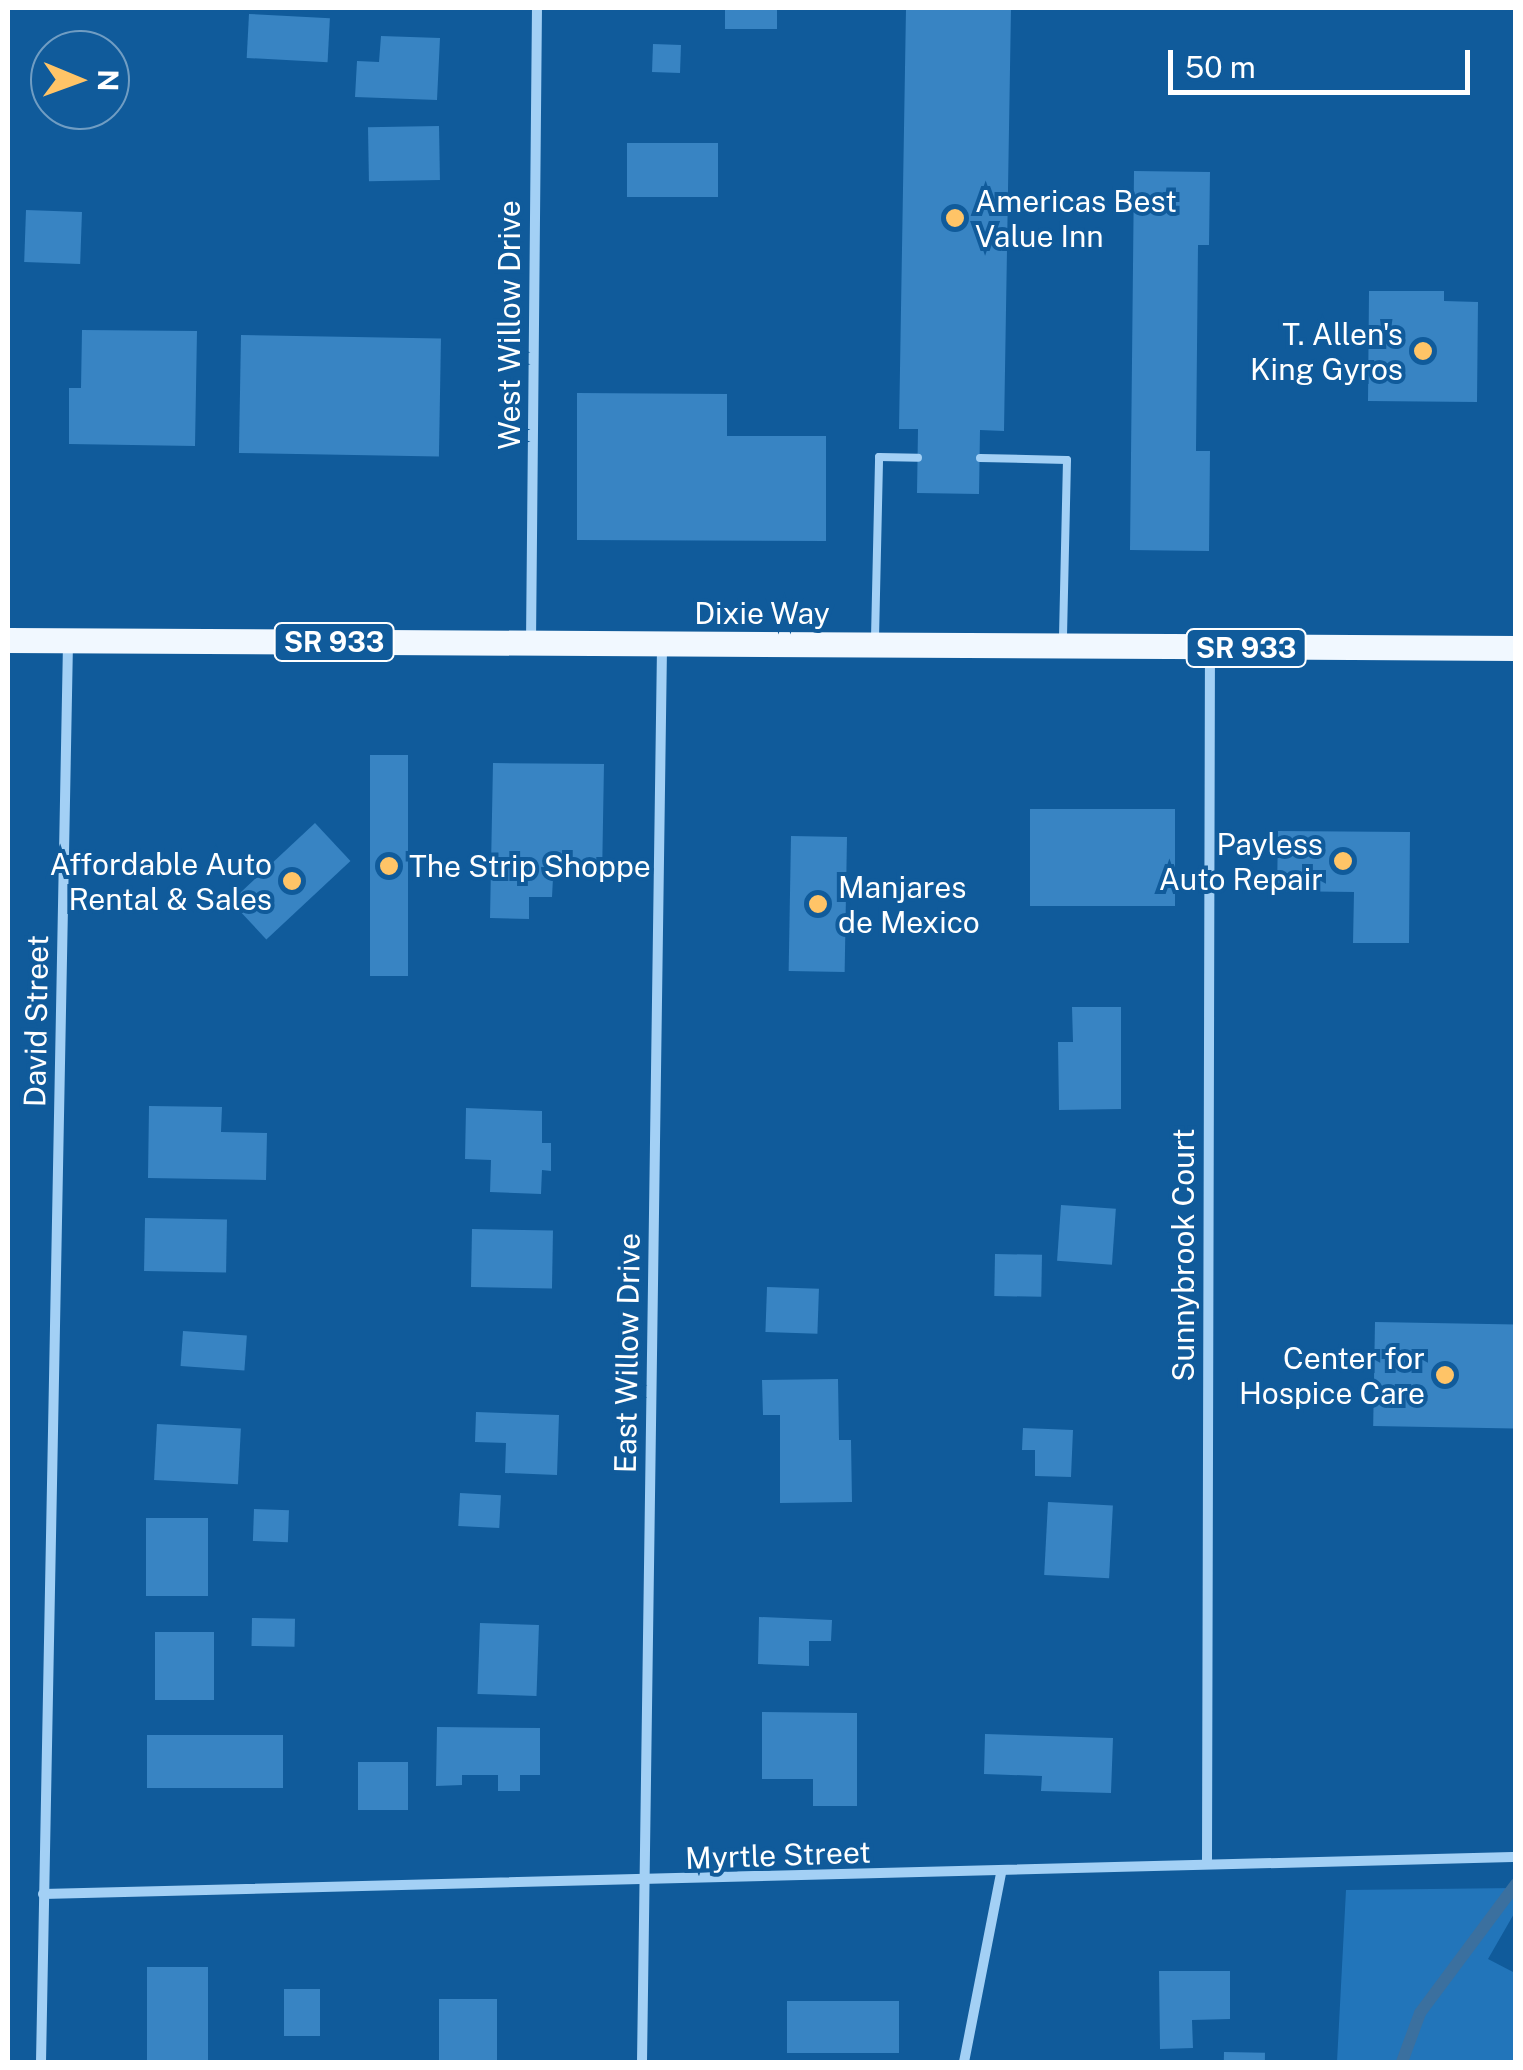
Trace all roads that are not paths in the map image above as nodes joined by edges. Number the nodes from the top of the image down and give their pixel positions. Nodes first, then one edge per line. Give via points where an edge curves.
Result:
1 (537, 8) edge
2 (918, 458) dead end
3 (980, 458) dead end
4 (8, 640) edge
5 (68, 640) junction
6 (531, 644) junction
7 (662, 644) junction
8 (875, 646) junction
9 (1063, 647) junction
10 (1210, 648) junction
11 (1516, 648) edge
12 (1513, 1857) edge
13 (1207, 1862) junction
14 (1001, 1874) junction
15 (645, 1883) junction
16 (44, 1894) junction
17 (41, 2062) edge
18 (642, 2062) edge
19 (964, 2062) edge

1 - 6 street, West Willow Drive
2 - 8 lane via 879,457
3 - 9 lane via 1066,460
4 - 5 main road, Dixie Way / SR 933
5 - 6 main road, Dixie Way / SR 933
5 - 16 street, David Street
6 - 7 main road, Dixie Way / SR 933
7 - 8 main road, Dixie Way / SR 933
7 - 15 street, East Willow Drive
8 - 9 main road, Dixie Way / SR 933
9 - 10 main road, Dixie Way / SR 933
10 - 11 main road, Dixie Way / SR 933
10 - 13 street, Sunnybrook Court
12 - 13 street, Myrtle Street
13 - 14 street, Myrtle Street
14 - 15 street, Myrtle Street
14 - 19 street
15 - 16 street, Myrtle Street
15 - 18 street, East Willow Drive
16 - 17 street, David Street

